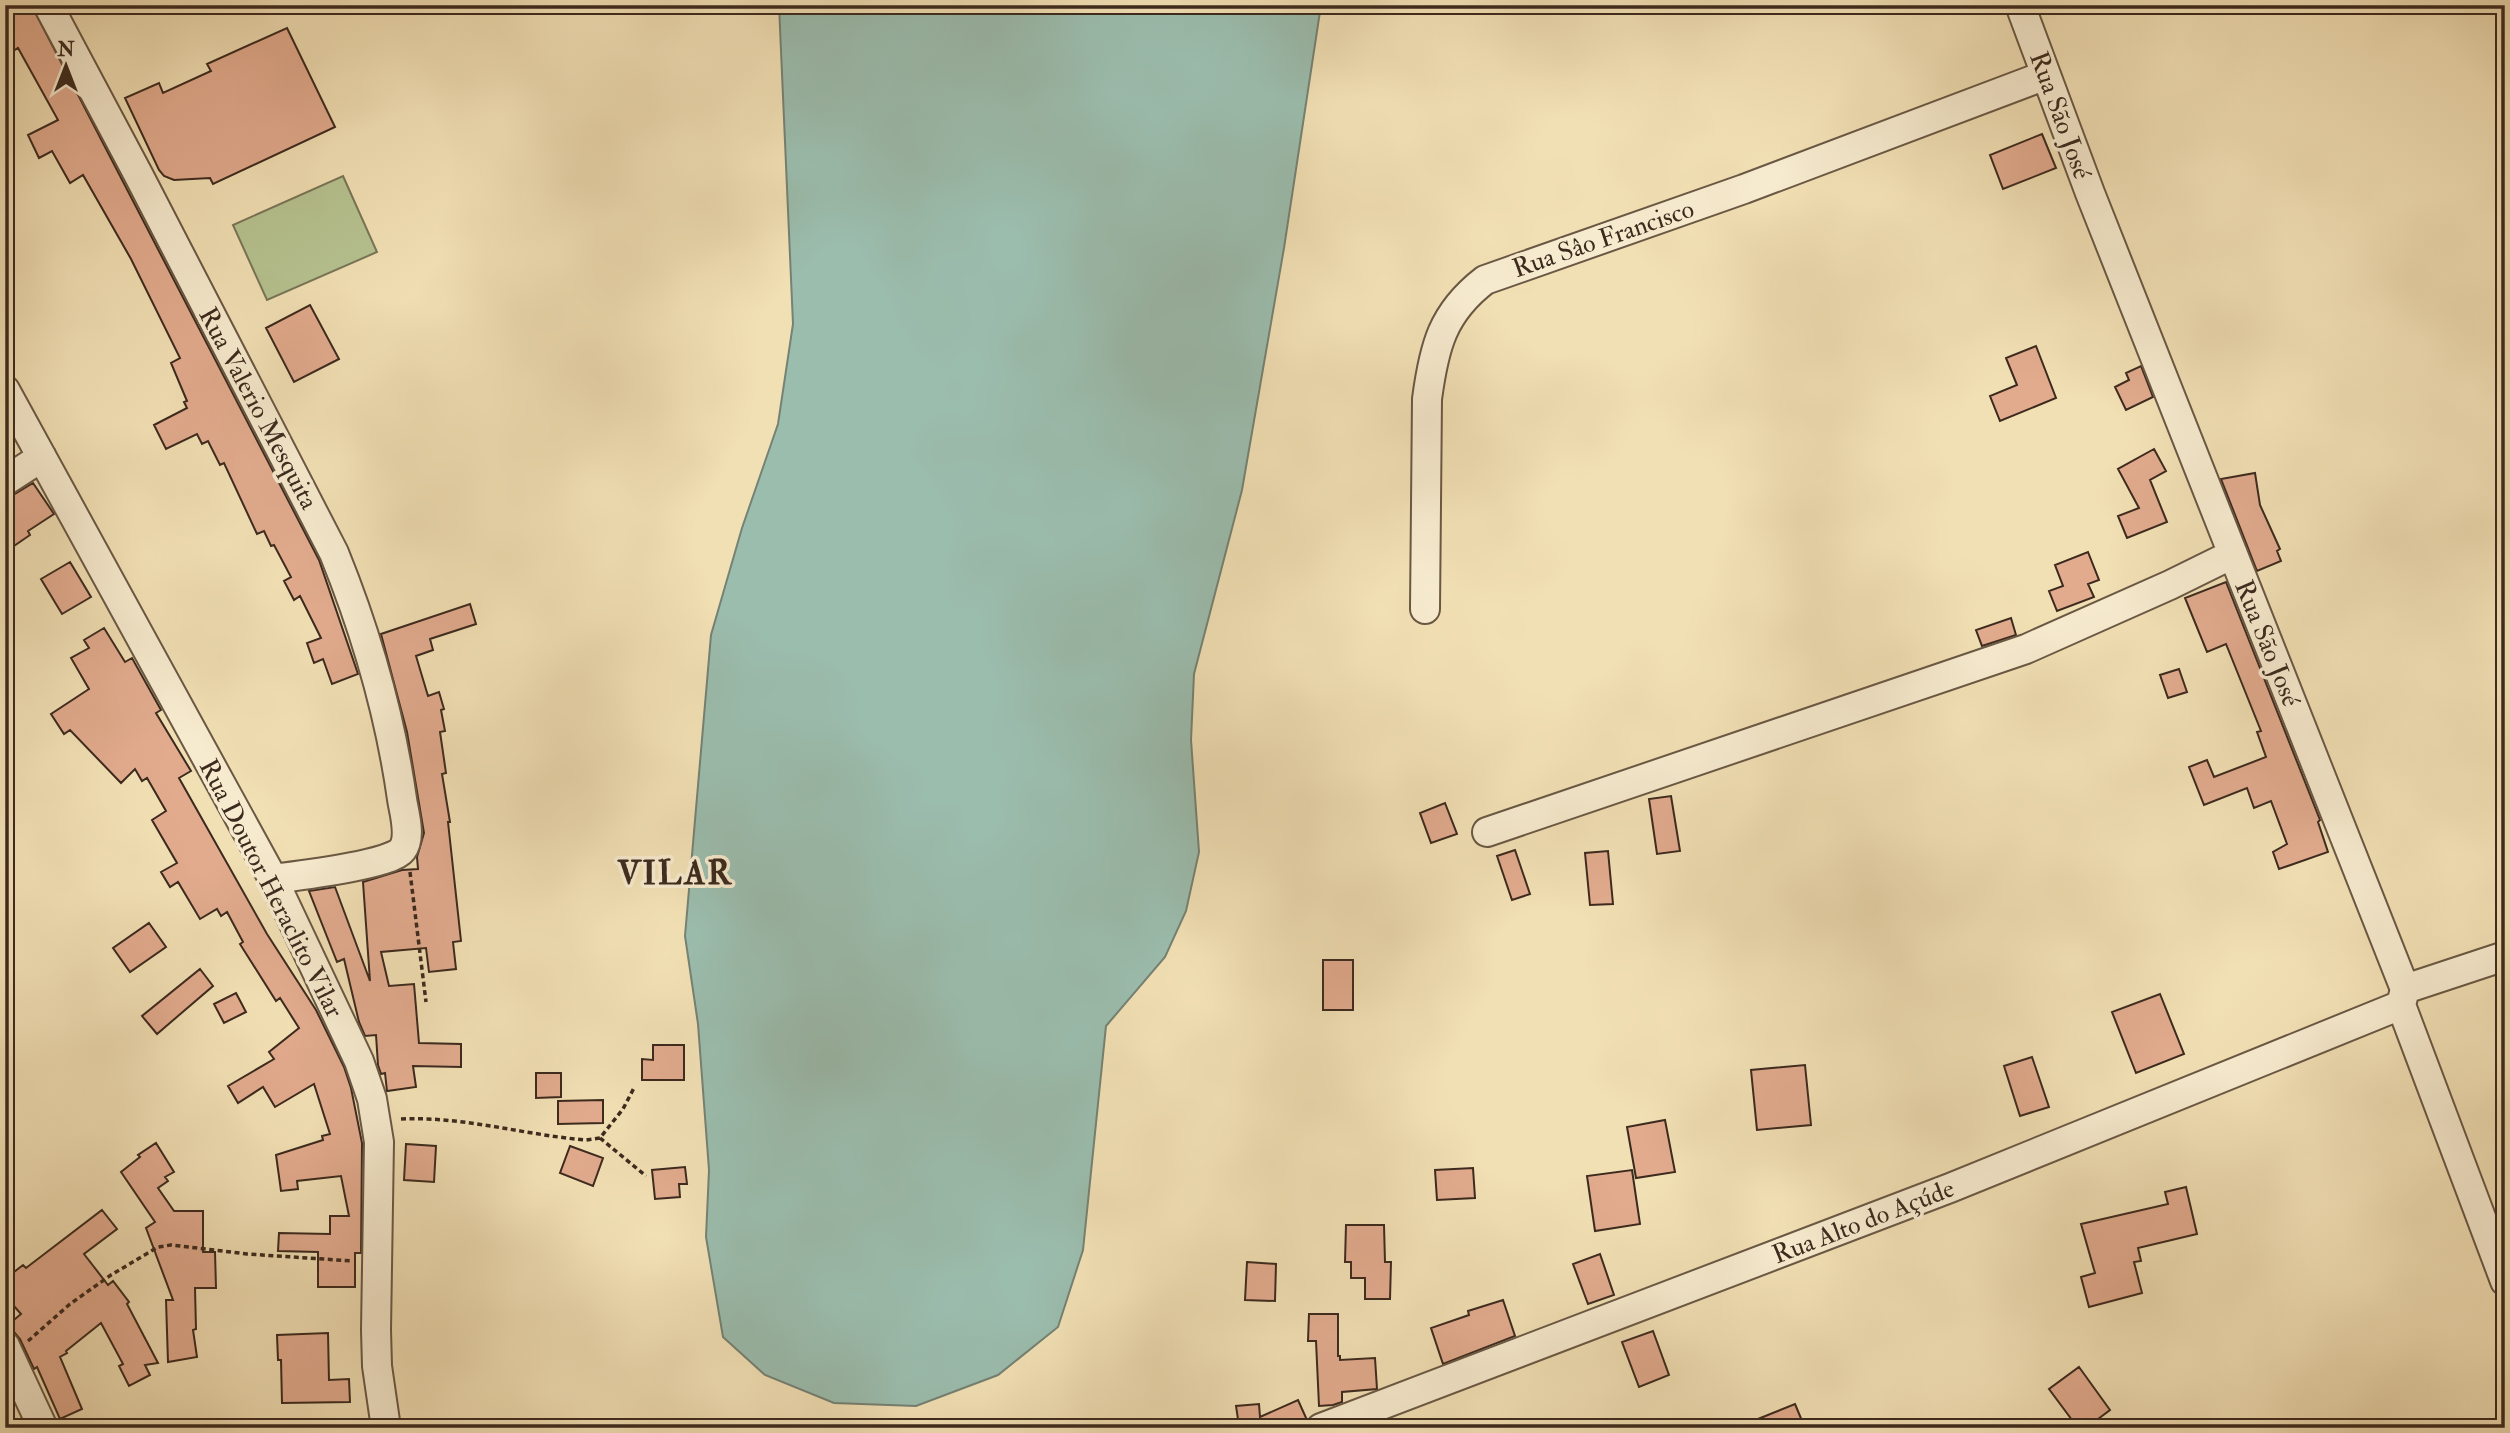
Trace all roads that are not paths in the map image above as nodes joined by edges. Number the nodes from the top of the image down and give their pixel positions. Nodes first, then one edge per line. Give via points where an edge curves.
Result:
1 (48, 5) edge
2 (2020, 5) edge
3 (2046, 75) junction
4 (5, 390) edge
5 (42, 457) junction
6 (5, 481) edge
7 (2233, 554) junction
8 (1425, 609) dead end
9 (1487, 832) dead end
10 (273, 879) junction
11 (2505, 956) edge
12 (2403, 997) junction
13 (2505, 1281) edge
14 (7, 1351) edge
15 (43, 1428) edge
16 (386, 1428) edge
17 (1321, 1428) edge

1 - 10 street, Rua Valerio Mesquita via 334,553 379,682 397,766 404,843 393,857
2 - 3 street, Rua São José
3 - 7 street, Rua São José
3 - 8 street, Rua Sâo Francisco via 1485,280 1466,295 1437,340 1427,399
4 - 5 street, Rua Doutor Heraclito Vilar
5 - 6 street
5 - 10 street, Rua Doutor Heraclito Vilar
7 - 9 street via 2026,649
7 - 12 street, Rua São José
10 - 16 street, Rua Doutor Heraclito Vilar via 359,1061 377,1120 377,1366
11 - 12 street, Rua Alto do Açúde
12 - 13 street, Rua São José
12 - 17 street, Rua Alto do Açúde via 1950,1188
14 - 15 street

